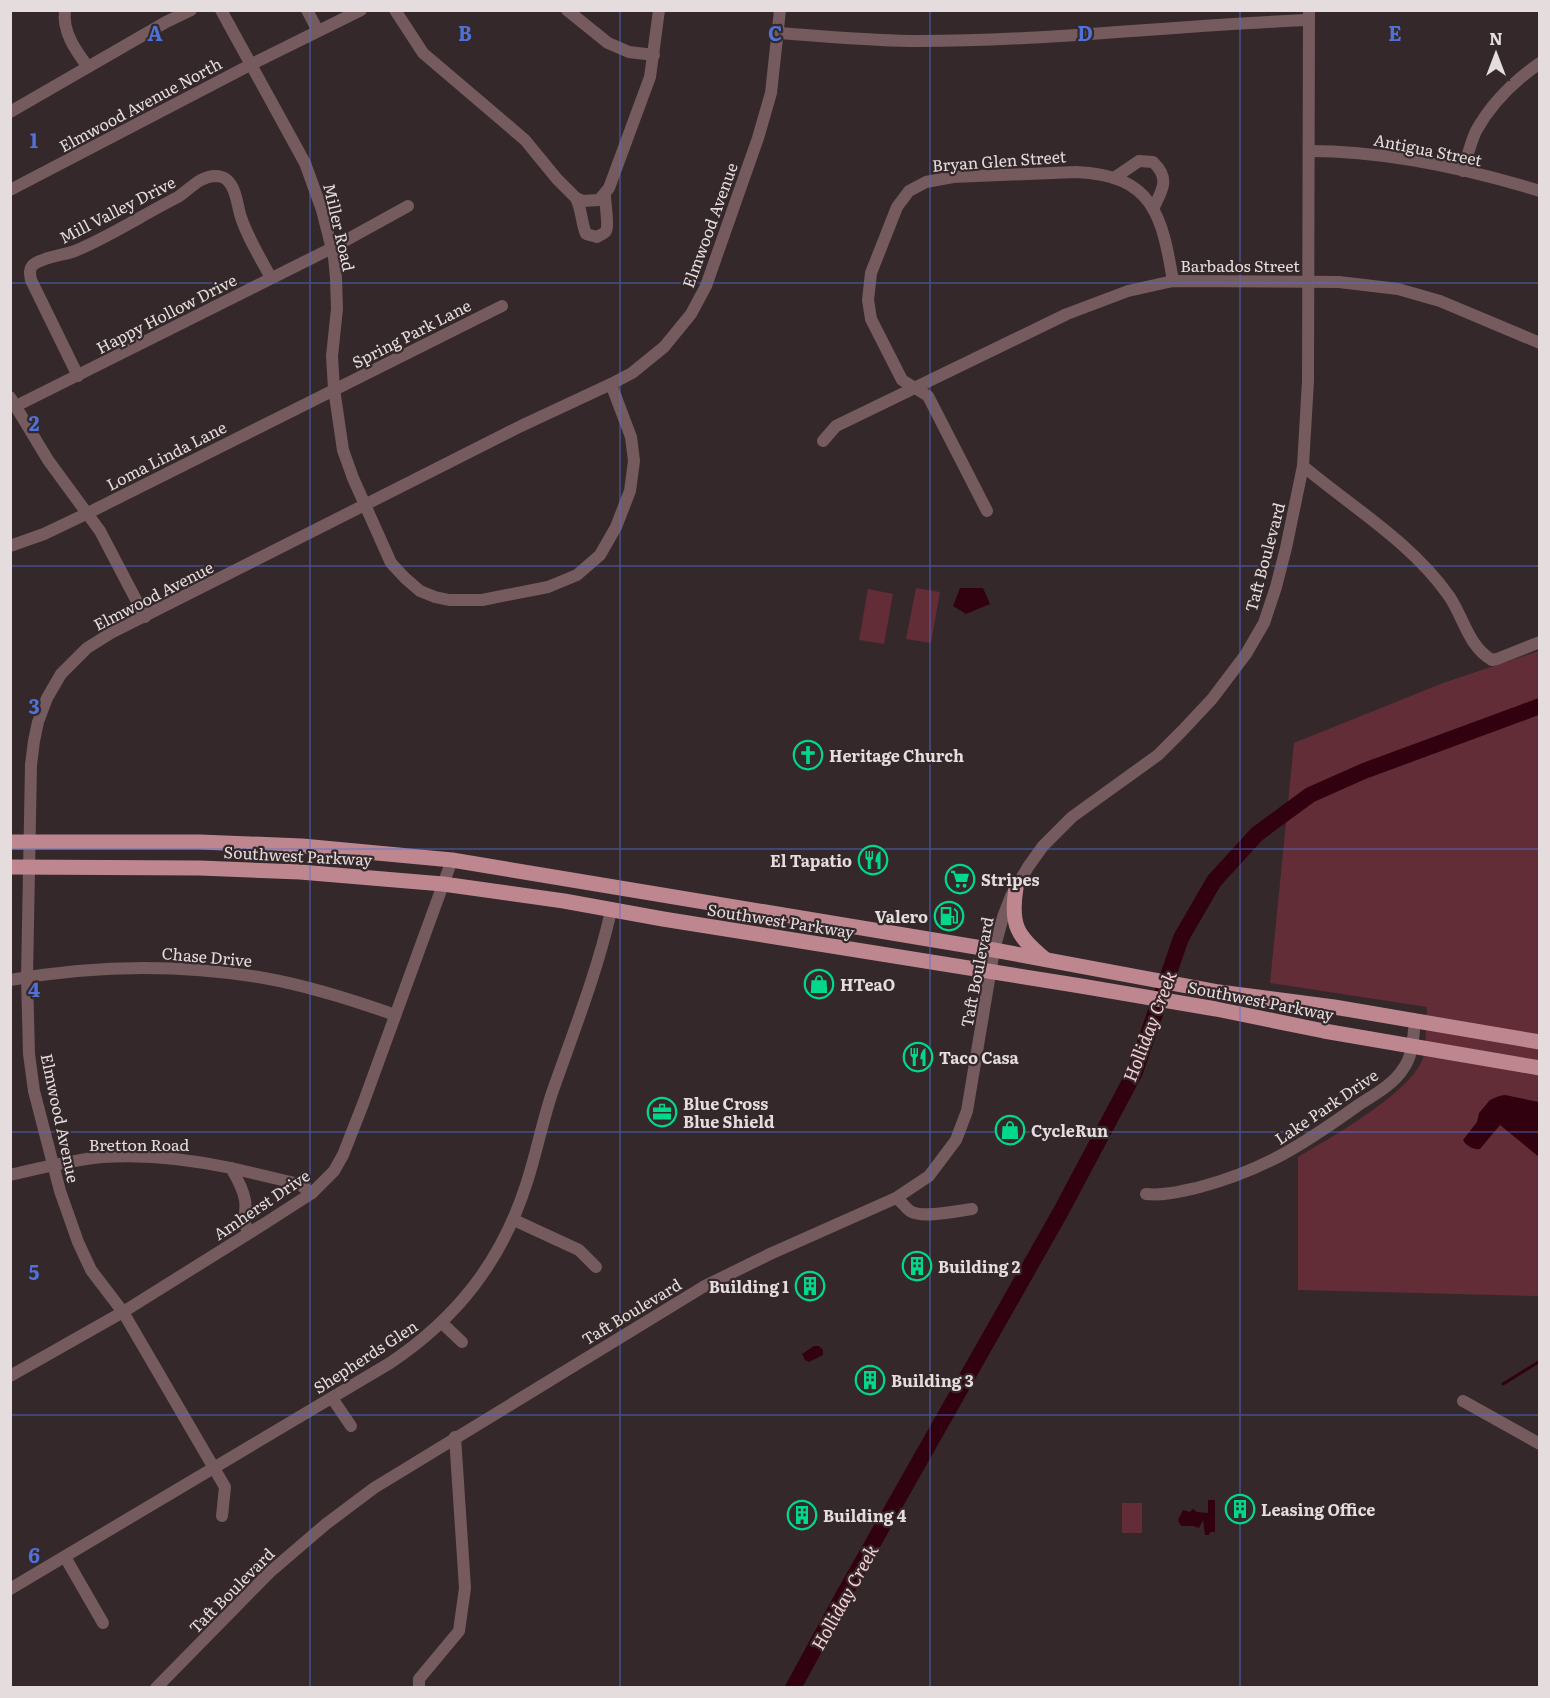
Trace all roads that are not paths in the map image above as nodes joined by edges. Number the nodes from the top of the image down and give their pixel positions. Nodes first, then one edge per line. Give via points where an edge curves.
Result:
1 (65, 10) edge
2 (191, 10) edge
3 (221, 10) edge
4 (307, 10) edge
5 (361, 10) edge
6 (395, 10) edge
7 (567, 10) edge
8 (659, 10) edge
9 (780, 10) edge
10 (1309, 15) edge
11 (318, 31) junction
12 (778, 33) junction
13 (654, 55) junction
14 (1539, 63) edge
15 (252, 64) junction
16 (88, 67) junction
17 (10, 112) edge
18 (1309, 151) junction
19 (1463, 171) junction
20 (1114, 178) junction
21 (10, 190) edge
22 (1539, 191) edge
23 (605, 195) junction
24 (576, 198) junction
25 (408, 206) dead end
26 (1153, 209) junction
27 (332, 248) junction
28 (271, 278) junction
29 (1173, 281) junction
30 (1308, 282) junction
31 (502, 306) dead end
32 (1539, 343) edge
33 (78, 376) junction
34 (611, 384) junction
35 (912, 388) junction
36 (334, 389) junction
37 (13, 401) edge
38 (823, 441) dead end
39 (1303, 466) junction
40 (365, 504) junction
41 (987, 511) dead end
42 (88, 513) junction
43 (10, 546) edge
44 (145, 617) junction
45 (1539, 642) edge
46 (10, 842) edge
47 (29, 842) junction
48 (330, 849) junction
49 (452, 860) junction
50 (10, 867) edge
51 (29, 867) junction
52 (329, 874) junction
53 (443, 884) junction
54 (1016, 888) junction
55 (611, 911) junction
56 (819, 921) junction
57 (819, 945) junction
58 (994, 950) junction
59 (1047, 961) junction
60 (991, 973) junction
61 (27, 977) junction
62 (10, 980) edge
63 (395, 1015) junction
64 (1415, 1021) junction
65 (1539, 1042) edge
66 (1413, 1046) junction
67 (1539, 1068) edge
68 (54, 1165) junction
69 (231, 1168) junction
70 (10, 1175) edge
71 (312, 1193) junction
72 (1146, 1194) dead end
73 (896, 1198) junction
74 (972, 1209) dead end
75 (514, 1220) junction
76 (249, 1233) junction
77 (596, 1267) dead end
78 (123, 1312) junction
79 (442, 1323) junction
80 (462, 1342) dead end
81 (10, 1376) edge
82 (332, 1398) junction
83 (1463, 1401) dead end
84 (351, 1426) dead end
85 (455, 1437) junction
86 (1539, 1444) edge
87 (214, 1468) junction
88 (222, 1516) dead end
89 (65, 1557) junction
90 (10, 1588) edge
91 (103, 1623) dead end
92 (156, 1688) edge
93 (419, 1688) edge

1 - 16 street via 66,29
2 - 16 street
3 - 15 street, Miller Road
4 - 11 street
5 - 11 street, Elmwood Avenue North
6 - 24 street via 423,53 525,140
7 - 13 street via 608,43 628,52
8 - 13 street
9 - 12 street, Elmwood Avenue
10 - 12 street via 1014,38 919,41
10 - 18 street, Taft Boulevard
11 - 15 street, Elmwood Avenue North
12 - 34 street, Elmwood Avenue via 766,113 700,299 664,346 632,373
13 - 23 street via 650,77
14 - 19 street via 1509,88 1487,115 1472,140
15 - 21 street, Elmwood Avenue North
15 - 27 street, Miller Road via 311,177
16 - 17 street
18 - 19 street, Antigua Street via 1385,155
18 - 30 street, Taft Boulevard
19 - 22 street, Antigua Street
20 - 26 street, Bryan Glen Street via 1135,188
20 - 26 street via 1139,161 1153,162 1162,170 1165,184
20 - 35 street, Bryan Glen Street via 1076,172 953,177 926,182 909,191 897,207 871,273 868,300 871,319 902,380
23 - 24 street via 592,202
23 - 24 street via 609,224 597,237 586,234
25 - 27 street, Happy Hollow Drive
26 - 29 street, Bryan Glen Street via 1166,239
27 - 28 street, Happy Hollow Drive
27 - 36 street, Miller Road via 336,278
28 - 33 street, Happy Hollow Drive
28 - 33 street, Mill Valley Drive via 239,214 228,180 212,176 197,181 188,191 77,250 45,259 30,269 31,279
29 - 30 street, Barbados Street
29 - 35 street, Barbados Street via 1128,291 1067,314
30 - 32 street, Barbados Street via 1367,284 1415,293
30 - 39 street, Taft Boulevard
31 - 36 street, Spring Park Lane
33 - 37 street, Happy Hollow Drive
34 - 40 street, Elmwood Avenue
34 - 40 street, Miller Road via 631,437 634,460 630,491 607,545 577,575 548,587 507,596 464,601 435,597 420,591 391,563
35 - 38 street, Barbados Street via 836,426
35 - 41 street, Bryan Glen Street via 928,396
36 - 40 street, Miller Road via 343,450
36 - 42 street, Loma Linda Lane
37 - 42 street via 48,460
39 - 45 street via 1424,564 1452,601 1472,643 1492,660
39 - 54 street, Taft Boulevard via 1276,587 1246,654 1212,699 1158,755 1092,801 1043,846
40 - 44 street, Elmwood Avenue
42 - 43 street, Loma Linda Lane
42 - 44 street
44 - 47 street, Elmwood Avenue via 87,648 61,674 47,698 38,722 31,765
46 - 47 main road, Southwest Parkway
47 - 48 main road, Southwest Parkway via 200,842
47 - 51 street, Elmwood Avenue
48 - 49 main road, Southwest Parkway
48 - 52 main road
49 - 53 street, Amherst Drive
49 - 56 main road, Southwest Parkway
50 - 51 main road, Southwest Parkway
51 - 52 main road, Southwest Parkway via 200,867
51 - 61 street, Elmwood Avenue
52 - 53 main road, Southwest Parkway
53 - 55 main road, Southwest Parkway
53 - 63 street, Amherst Drive
54 - 58 street, Taft Boulevard
54 - 59 main road via 1016,926 1025,943
55 - 57 main road, Southwest Parkway
55 - 75 street, Shepherds Glen via 590,989 544,1117
56 - 57 main road
56 - 58 main road, Southwest Parkway
57 - 60 main road, Southwest Parkway
58 - 59 main road, Southwest Parkway
58 - 60 street, Taft Boulevard
59 - 64 main road, Southwest Parkway
60 - 66 main road, Southwest Parkway
60 - 73 street, Taft Boulevard via 967,1111 956,1140 929,1176
61 - 62 street, Chase Drive
61 - 63 street, Chase Drive via 161,967 213,971 274,980 348,998
61 - 68 street, Elmwood Avenue via 32,1074
63 - 71 street, Amherst Drive via 343,1155 334,1171
64 - 65 main road, Southwest Parkway
64 - 66 street, Lake Park Drive
66 - 67 main road, Southwest Parkway
66 - 72 street, Lake Park Drive via 1404,1069 1391,1082 1276,1159 1224,1180 1165,1194
68 - 69 street, Bretton Road via 103,1157 174,1158
68 - 70 street, Bretton Road
68 - 78 street, Elmwood Avenue via 78,1242 92,1270
69 - 71 street, Bretton Road via 299,1184
69 - 76 street via 242,1191 244,1224
71 - 76 street, Amherst Drive
73 - 74 street via 911,1212 921,1215
73 - 85 street, Taft Boulevard via 703,1287
75 - 77 street via 579,1250
75 - 79 street, Shepherds Glen via 487,1269
76 - 78 street, Amherst Drive
78 - 81 street, Amherst Drive
78 - 87 street, Elmwood Avenue
79 - 80 street
79 - 82 street, Shepherds Glen via 408,1351
82 - 84 street
82 - 87 street, Shepherds Glen
83 - 86 street
85 - 92 street, Taft Boulevard via 374,1488 294,1550
85 - 93 street via 465,1588 459,1631 419,1679
87 - 88 street, Elmwood Avenue via 225,1487
87 - 89 street, Shepherds Glen
89 - 90 street, Shepherds Glen
89 - 91 street

